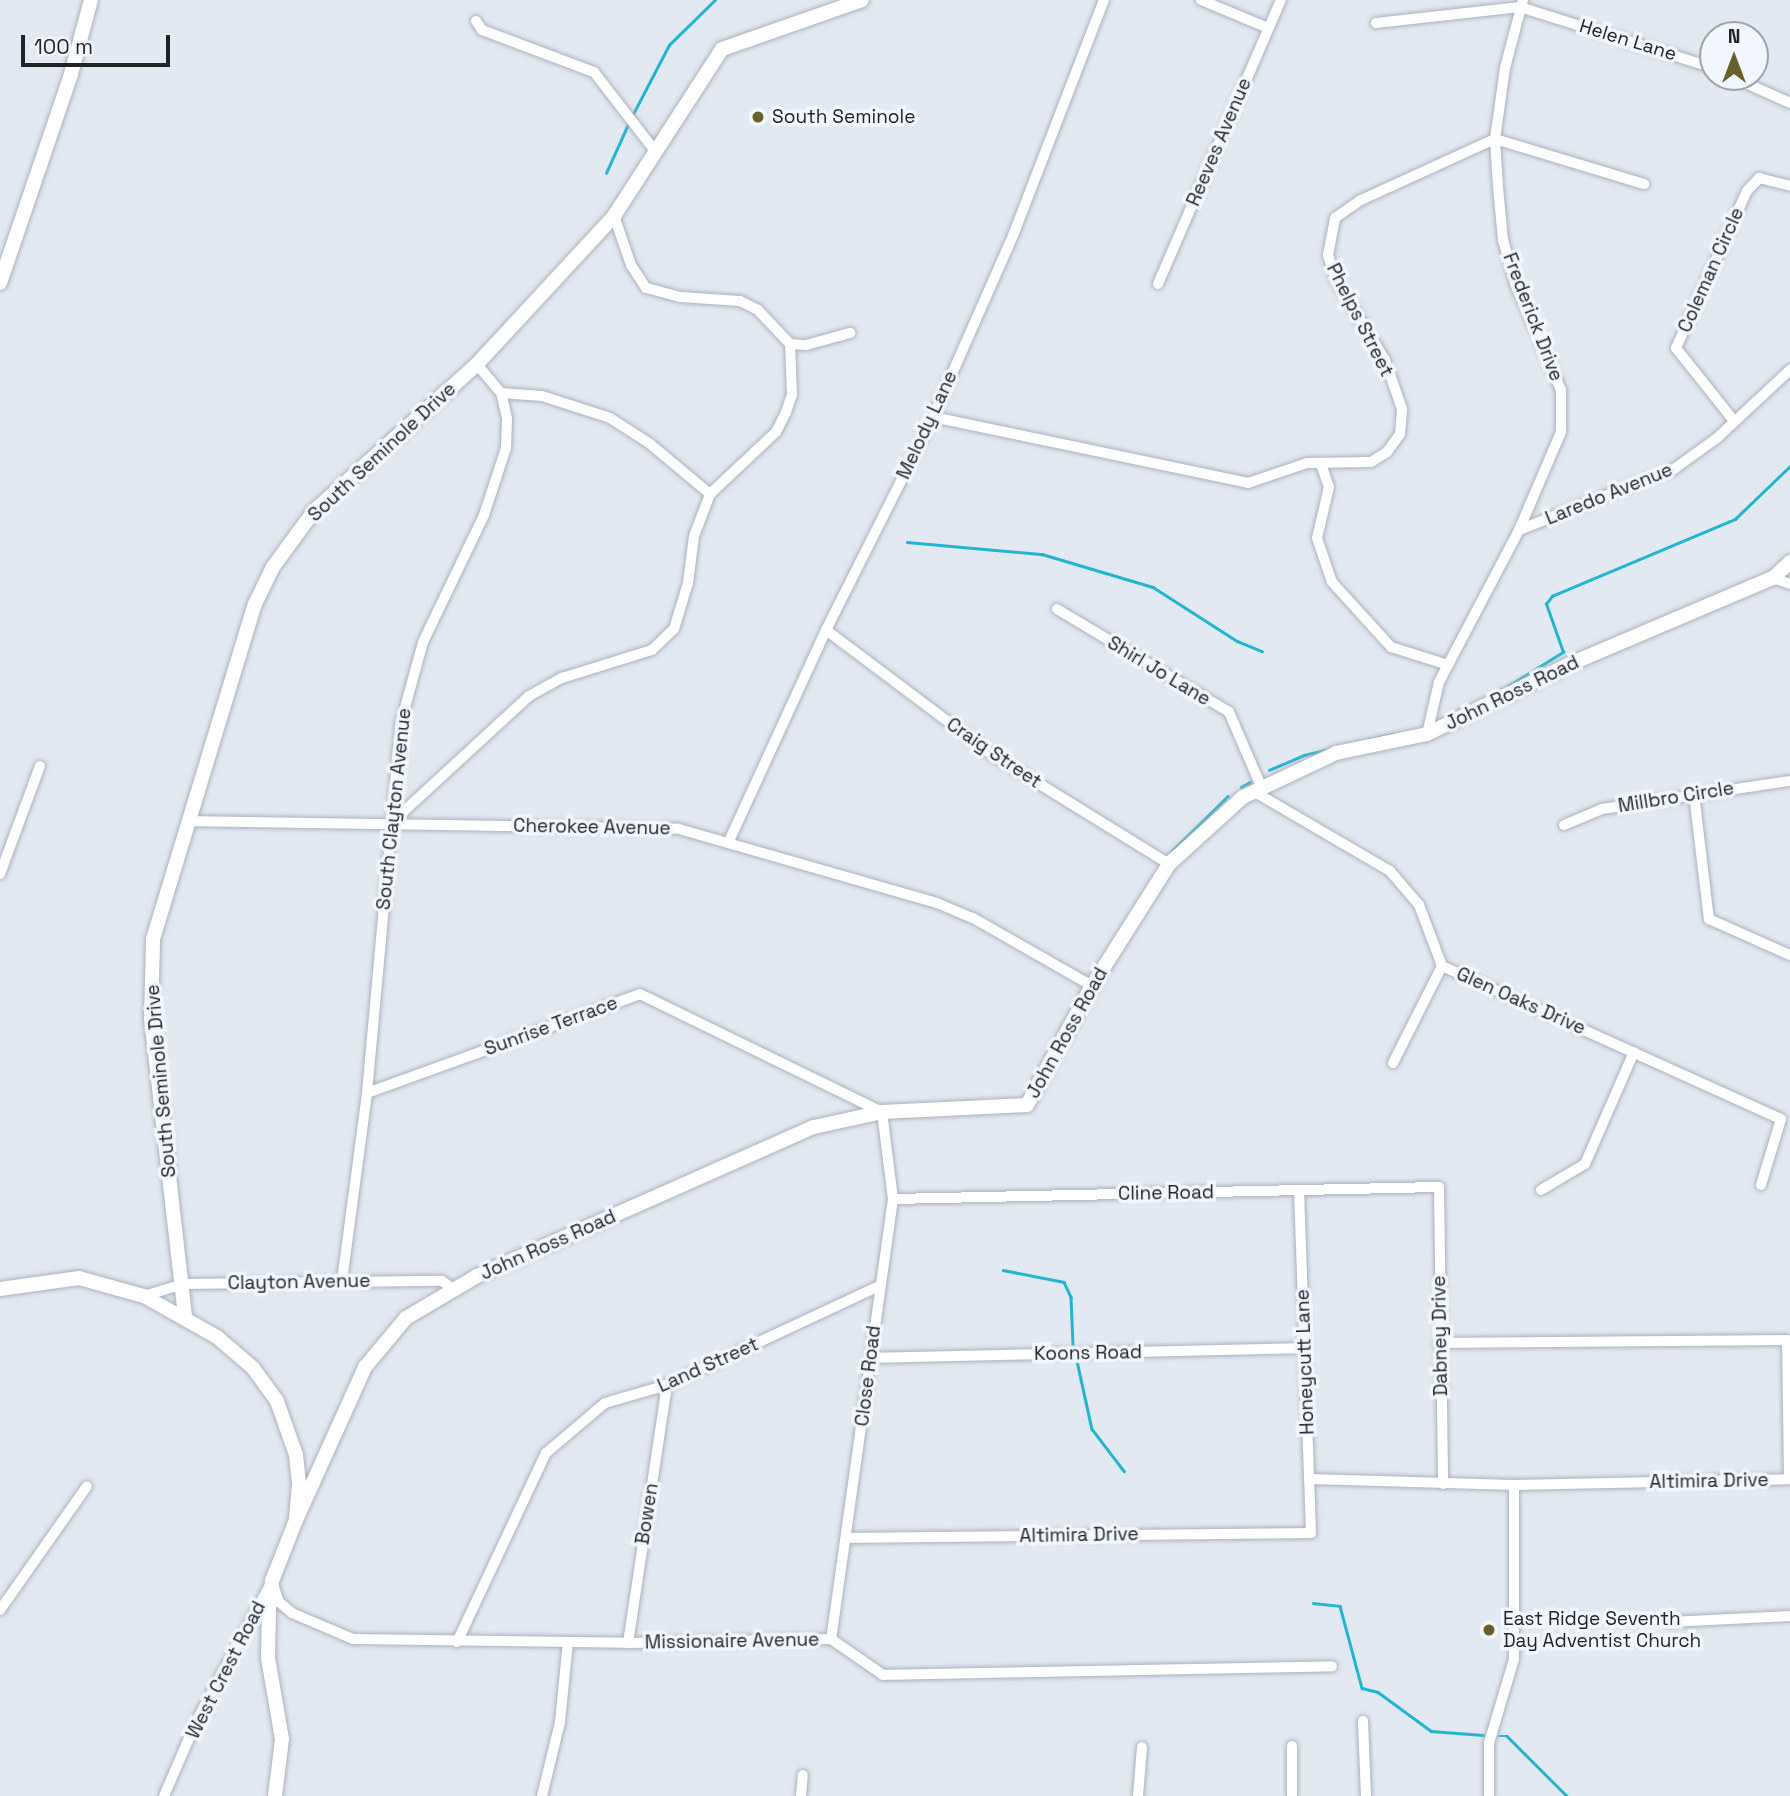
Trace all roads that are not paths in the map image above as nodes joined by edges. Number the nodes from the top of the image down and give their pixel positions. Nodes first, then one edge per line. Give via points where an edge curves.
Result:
1 (91, 0) edge
2 (862, 0) edge
3 (1104, 0) edge
4 (1201, 0) edge
5 (1281, 0) edge
6 (1522, 4) edge
7 (476, 22) dead end
8 (1376, 23) dead end
9 (1268, 28) junction
10 (1699, 63) edge
11 (1763, 91) edge
12 (1790, 103) edge
13 (1495, 139) junction
14 (656, 151) junction
15 (1643, 184) dead end
16 (1790, 186) edge
17 (614, 216) junction
18 (0, 284) edge
19 (1158, 284) dead end
20 (850, 333) dead end
21 (790, 344) junction
22 (477, 364) junction
23 (1790, 370) edge
24 (501, 393) junction
25 (933, 417) junction
26 (1734, 421) junction
27 (1321, 464) junction
28 (710, 494) junction
29 (1519, 530) junction
30 (1790, 562) edge
31 (1773, 578) junction
32 (1790, 584) edge
33 (1057, 610) dead end
34 (826, 630) junction
35 (1448, 665) junction
36 (1427, 734) junction
37 (40, 766) dead end
38 (1790, 780) edge
39 (1257, 789) junction
40 (1694, 794) junction
41 (187, 821) junction
42 (391, 823) junction
43 (1564, 825) dead end
44 (729, 841) junction
45 (1169, 864) junction
46 (0, 874) edge
47 (1790, 956) edge
48 (1442, 966) junction
49 (1092, 986) junction
50 (1634, 1052) junction
51 (1393, 1063) dead end
52 (367, 1093) junction
53 (882, 1112) junction
54 (1760, 1185) dead end
55 (1439, 1188) joint
56 (1541, 1190) dead end
57 (1299, 1191) junction
58 (893, 1199) junction
59 (342, 1281) junction
60 (183, 1284) junction
61 (877, 1287) junction
62 (0, 1289) edge
63 (453, 1289) junction
64 (144, 1296) junction
65 (185, 1316) junction
66 (1439, 1343) junction
67 (1304, 1348) junction
68 (872, 1358) junction
69 (667, 1385) junction
70 (1310, 1479) junction
71 (1443, 1484) junction
72 (1514, 1485) junction
73 (87, 1486) dead end
74 (296, 1520) junction
75 (1311, 1533) joint
76 (847, 1538) junction
77 (272, 1581) junction
78 (0, 1610) edge
79 (1790, 1616) edge
80 (1670, 1622) dead end
81 (831, 1639) junction
82 (457, 1642) junction
83 (568, 1642) junction
84 (628, 1643) junction
85 (1332, 1666) dead end
86 (1363, 1721) dead end
87 (1292, 1746) dead end
88 (1142, 1747) dead end
89 (803, 1775) dead end
90 (164, 1796) edge
91 (275, 1796) edge
92 (542, 1796) edge
93 (801, 1796) edge
94 (1138, 1796) edge
95 (1292, 1796) edge
96 (1366, 1796) edge
97 (1489, 1796) edge

1 - 18 street via 71,74
2 - 14 street, South Seminole Drive via 722,50
3 - 25 street, Melody Lane via 1014,233
4 - 9 street
5 - 9 street, Reeves Avenue
6 - 8 street, Helen Lane
6 - 10 street, Helen Lane
6 - 13 street, Frederick Drive
7 - 14 street via 482,30 594,72
9 - 19 street, Reeves Avenue
11 - 12 street
13 - 15 street
13 - 27 street, Phelps Street via 1361,200 1335,218 1328,255 1335,278 1385,360 1402,409 1400,434 1387,452 1371,462
13 - 29 street, Frederick Drive via 1503,240 1515,283 1554,370 1563,414 1561,432
14 - 17 street, South Seminole Drive
16 - 26 street, Coleman Circle via 1759,178 1747,191 1676,348
17 - 21 street via 631,265 646,288 680,297 740,301 758,310
17 - 22 street, South Seminole Drive
20 - 21 street via 806,345
21 - 28 street via 792,395 776,432
22 - 24 street
22 - 41 street, South Seminole Drive via 314,511 273,567 255,604
23 - 26 street, Laredo Avenue
24 - 28 street via 542,396 610,418 649,443
24 - 42 street, South Clayton Avenue via 507,418 501,473 412,673 401,722
25 - 27 street, Phelps Street via 1248,483 1307,463
25 - 34 street, Melody Lane
26 - 29 street, Laredo Avenue via 1674,469
27 - 35 street via 1329,487 1317,538 1332,582 1391,647
28 - 42 street via 694,536 688,583 674,629 652,650 562,678 529,696
29 - 35 street, Frederick Drive
30 - 31 street, John Ross Road
31 - 32 street
31 - 36 street, John Ross Road via 1570,664
33 - 39 street, Shirl Jo Lane via 1229,712
34 - 44 street, Melody Lane
34 - 45 street, Craig Street via 991,754
35 - 36 street, Frederick Drive via 1438,682
36 - 39 street, John Ross Road via 1336,753
37 - 46 street
38 - 40 street, Millbro Circle
39 - 45 street, John Ross Road
39 - 48 street, Glen Oaks Drive via 1390,871 1419,905
40 - 43 street, Millbro Circle via 1602,808
40 - 47 street via 1709,919
41 - 42 street, Cherokee Avenue
41 - 60 street, South Seminole Drive via 160,906 150,977 157,1080
42 - 44 street, Cherokee Avenue via 650,826
42 - 52 street, South Clayton Avenue
44 - 49 street, Cherokee Avenue via 937,903 973,918
45 - 49 street, John Ross Road
48 - 50 street, Glen Oaks Drive
48 - 51 street
49 - 53 street, John Ross Road via 1027,1105
50 - 54 street, Glen Oaks Drive via 1781,1119
50 - 56 street via 1585,1164
52 - 53 street, Sunrise Terrace via 640,993
52 - 59 street, South Clayton Avenue
53 - 58 street, Close Road
53 - 63 street, John Ross Road via 814,1127
55 - 57 street, Cline Road
55 - 66 street, Dabney Drive
57 - 58 street, Cline Road
57 - 67 street, Honeycutt Lane
58 - 61 street, Close Road
59 - 60 street, Clayton Avenue
59 - 63 street, Clayton Avenue via 442,1281
60 - 64 street, Clayton Avenue
60 - 65 street, South Seminole Drive
61 - 68 street, Close Road
61 - 69 street, Land Street
62 - 64 street via 79,1278
63 - 74 street, John Ross Road via 406,1318 379,1345
64 - 65 street
65 - 74 street via 253,1367 277,1401 296,1455
66 - 71 street, Dabney Drive
66 - 72 street, Altimira Drive via 1787,1340 1788,1479
67 - 68 street, Koons Road
67 - 70 street, Honeycutt Lane
68 - 76 street, Close Road
69 - 82 street, Land Street via 605,1403 546,1453
69 - 84 street, Bowen
70 - 71 street, Altimira Drive
70 - 75 street, Honeycutt Lane
71 - 72 street, Altimira Drive
72 - 97 street via 1514,1659 1489,1743
73 - 78 street
74 - 77 street, John Ross Road
75 - 76 street, Altimira Drive
76 - 81 street, Close Road
77 - 82 street, Missionaire Avenue via 279,1602 334,1635 387,1642
77 - 90 street, West Crest Road via 196,1722
77 - 91 street, John Ross Road via 268,1658 283,1749
79 - 80 street
81 - 84 street, Missionaire Avenue
81 - 85 street, Missionaire Avenue via 883,1675
82 - 83 street, Missionaire Avenue
83 - 84 street, Missionaire Avenue
83 - 92 street via 560,1722
86 - 96 street
87 - 95 street
88 - 94 street
89 - 93 street

